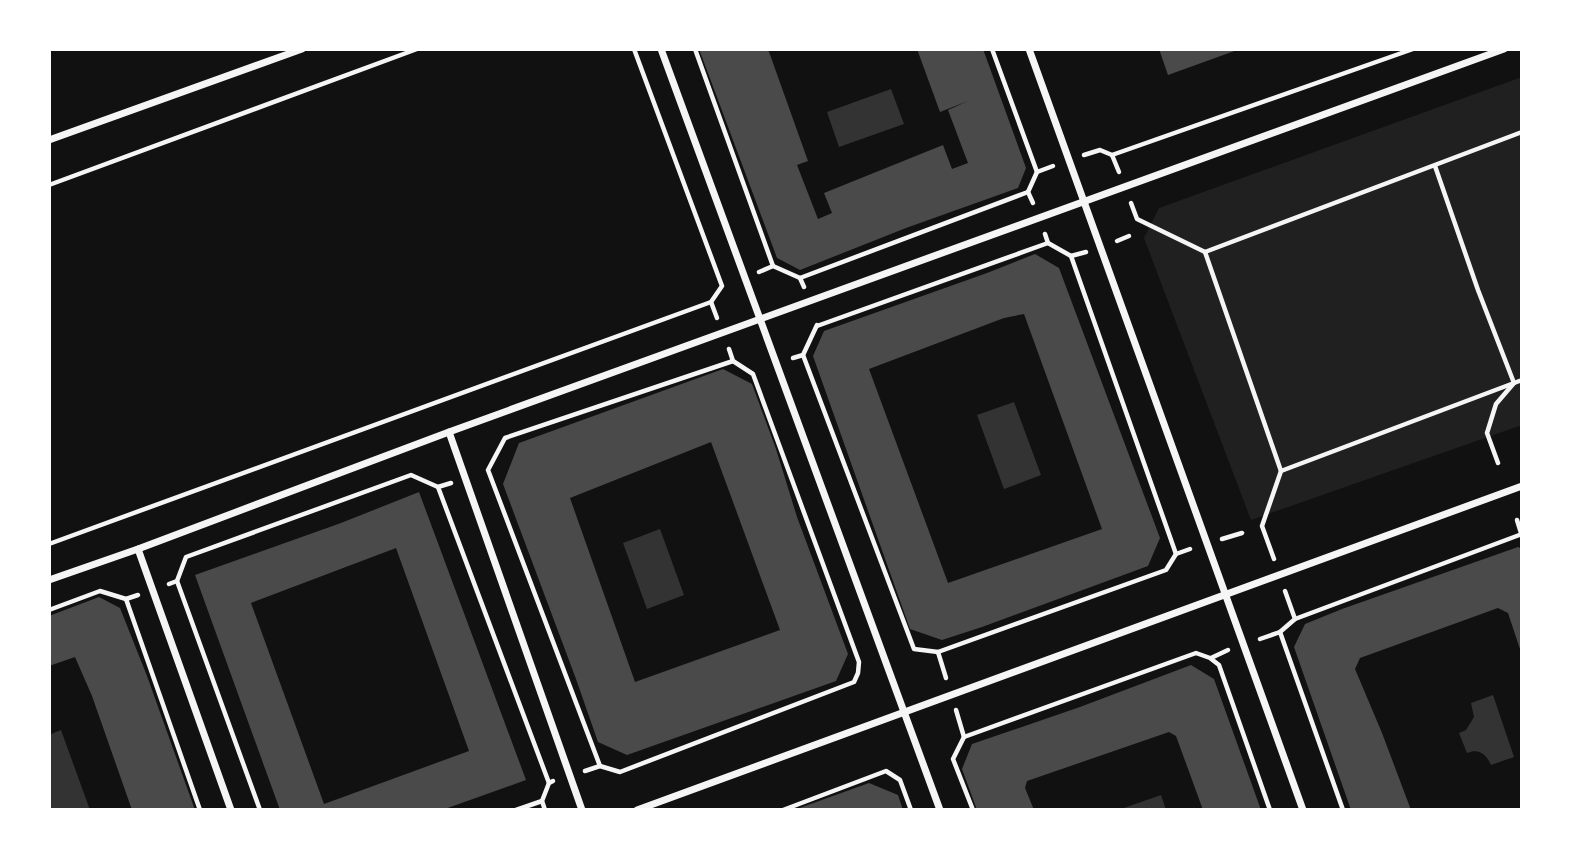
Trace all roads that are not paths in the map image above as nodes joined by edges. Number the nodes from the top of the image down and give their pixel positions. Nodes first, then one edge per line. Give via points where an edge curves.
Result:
1 (302, 49) edge
2 (661, 49) edge
3 (1029, 49) edge
4 (1504, 49) edge
5 (49, 140) edge
6 (1084, 202) junction
7 (760, 319) junction
8 (449, 432) junction
9 (1522, 486) edge
10 (138, 549) junction
11 (49, 580) edge
12 (1225, 596) junction
13 (904, 711) junction
14 (231, 810) edge
15 (582, 810) edge
16 (637, 810) edge
17 (940, 810) edge
18 (1303, 810) edge

1 - 5 street
2 - 7 street
3 - 6 street
4 - 6 street
6 - 7 street
6 - 12 street
7 - 8 street
7 - 13 street
8 - 10 street
8 - 15 street
9 - 12 street
10 - 11 street
10 - 14 street
12 - 13 street
12 - 18 street
13 - 16 street
13 - 17 street

